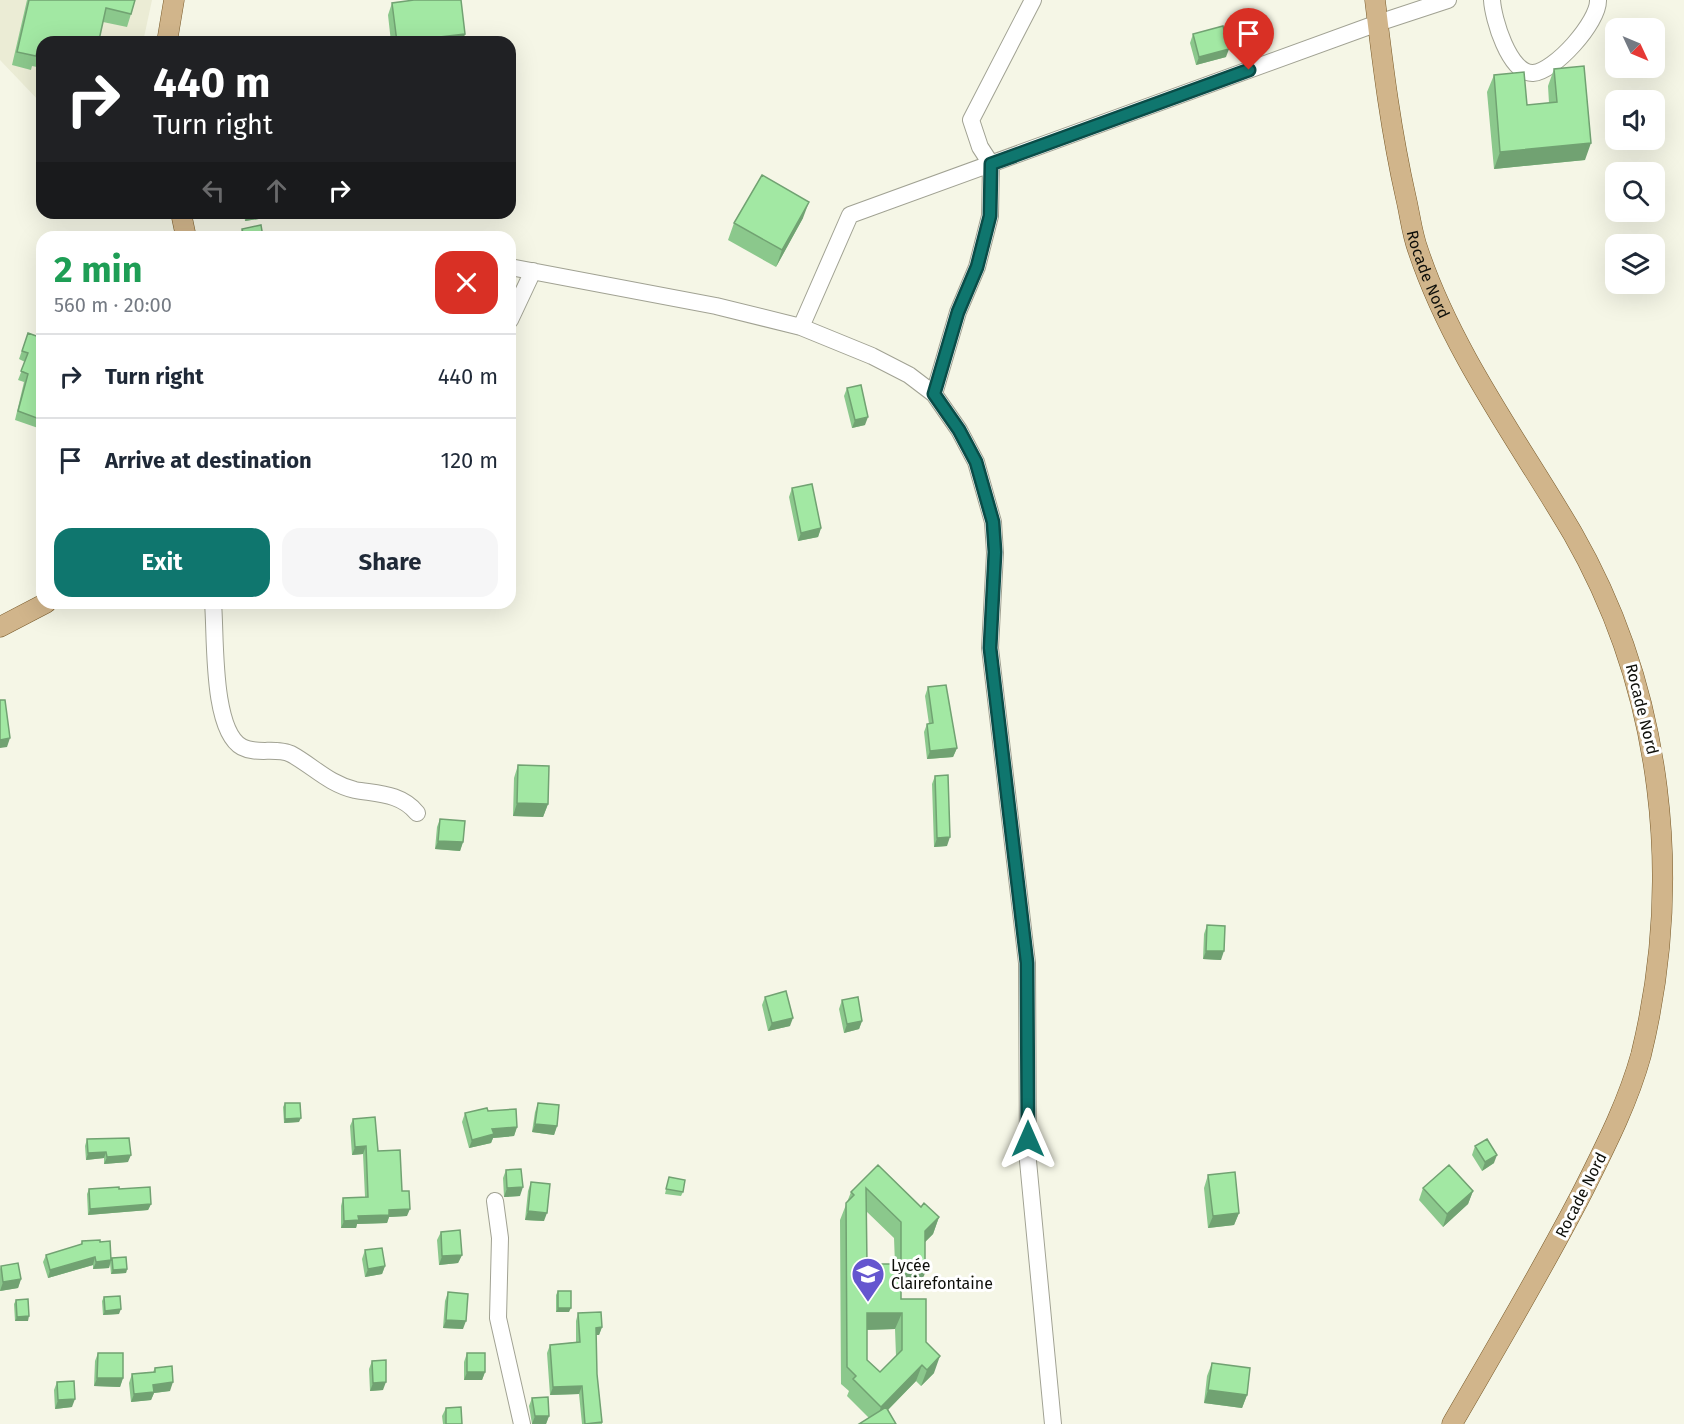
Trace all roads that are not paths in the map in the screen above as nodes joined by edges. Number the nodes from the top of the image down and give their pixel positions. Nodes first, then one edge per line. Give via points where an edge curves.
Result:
1 (174, 0) edge
2 (1033, 0) edge
3 (1376, 0) edge
4 (1448, 0) edge
5 (1491, 0) edge
6 (1598, 0) edge
7 (1378, 23) junction
8 (168, 36) edge
9 (991, 164) junction
10 (516, 268) edge
11 (533, 271) junction
12 (516, 307) edge
13 (801, 327) junction
14 (934, 394) junction
15 (36, 608) edge
16 (213, 609) edge
17 (0, 627) edge
18 (417, 813) dead end
19 (495, 1201) dead end
20 (522, 1424) edge
21 (1053, 1424) edge
22 (1452, 1424) edge

1 - 8 main road
2 - 9 street via 970,120
3 - 7 main road, Rocade Nord
4 - 7 street
5 - 6 street via 1513,61 1533,73 1575,44 1590,26
7 - 9 street
7 - 22 main road, Rocade Nord via 1391,132 1418,249 1468,359 1575,538 1619,628 1648,717 1665,812 1666,898 1658,981 1641,1055 1616,1125 1556,1244
9 - 13 street via 850,215
9 - 14 street via 990,216
10 - 11 street
11 - 12 street
11 - 13 street via 716,306
13 - 14 street via 872,356 909,375
14 - 21 street via 976,462 993,522 990,648 1027,963 1028,1161
15 - 17 main road
16 - 18 street via 219,698 227,725 240,747 289,753 337,784 390,795 405,801
19 - 20 street via 500,1238 498,1318

